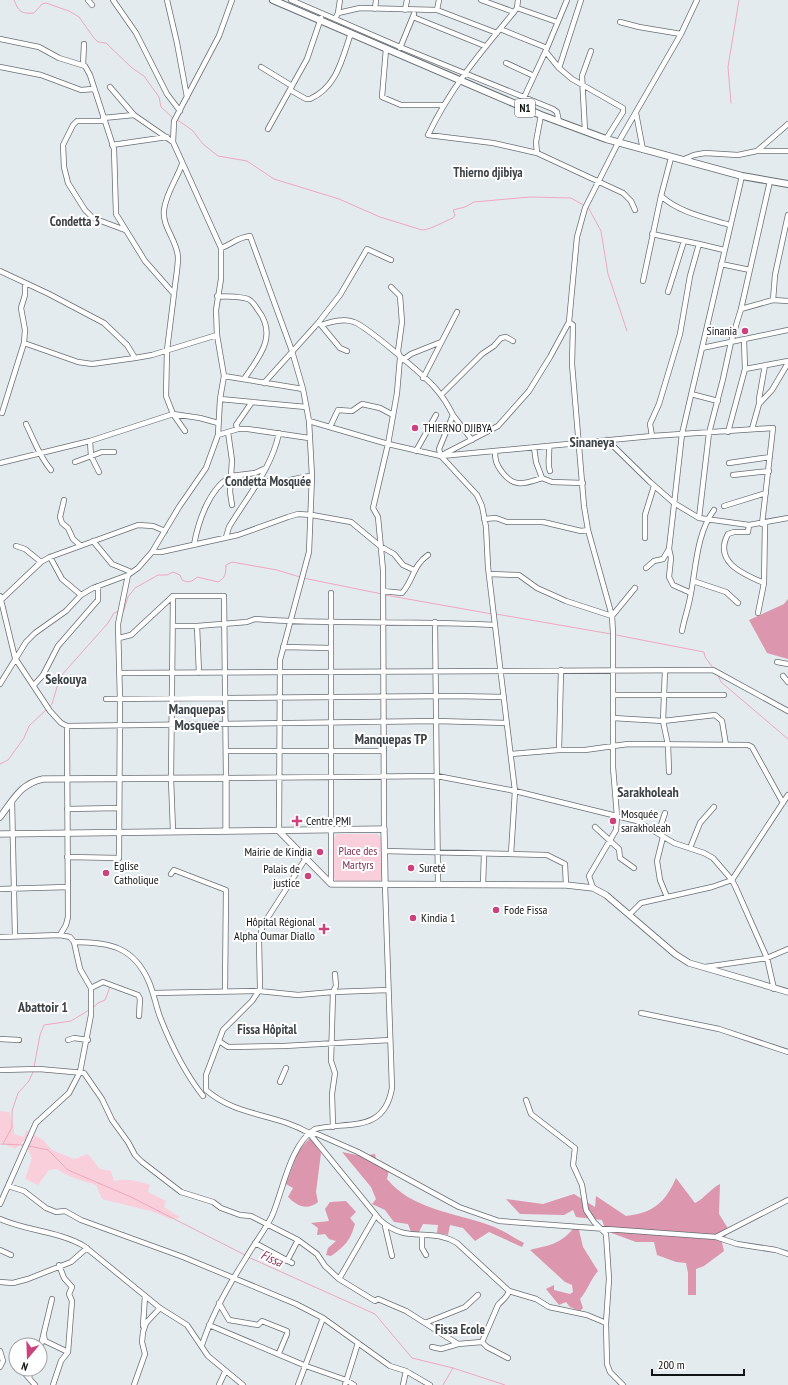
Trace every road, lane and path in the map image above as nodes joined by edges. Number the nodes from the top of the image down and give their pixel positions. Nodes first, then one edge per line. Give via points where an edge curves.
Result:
1 (88, 0) edge
2 (112, 0) edge
3 (167, 0) edge
4 (232, 0) edge
5 (273, 0) edge
6 (291, 0) edge
7 (340, 0) edge
8 (376, 0) edge
9 (407, 0) edge
10 (439, 0) edge
11 (481, 0) edge
12 (518, 0) edge
13 (567, 0) edge
14 (581, 0) edge
15 (697, 0) edge
16 (92, 5) dead end
17 (517, 8) junction
18 (375, 9) junction
19 (405, 10) junction
20 (437, 10) junction
21 (415, 11) junction
22 (514, 12) junction
23 (338, 13) junction
24 (413, 16) junction
25 (322, 17) junction
26 (335, 19) junction
27 (557, 22) junction
28 (620, 22) dead end
29 (500, 29) junction
30 (351, 33) junction
31 (497, 33) junction
32 (681, 34) junction
33 (0, 39) edge
34 (84, 44) dead end
35 (485, 46) junction
36 (400, 47) junction
37 (386, 49) junction
38 (546, 50) junction
39 (591, 50) dead end
40 (396, 53) junction
41 (506, 63) dead end
42 (83, 65) junction
43 (0, 67) edge
44 (260, 67) dead end
45 (559, 68) junction
46 (465, 72) junction
47 (534, 76) junction
48 (459, 80) junction
49 (584, 85) junction
50 (110, 87) dead end
51 (291, 88) junction
52 (93, 89) junction
53 (187, 97) junction
54 (524, 97) junction
55 (442, 105) junction
56 (520, 106) junction
57 (180, 111) junction
58 (636, 113) junction
59 (134, 114) junction
60 (541, 114) junction
61 (103, 120) junction
62 (558, 122) junction
63 (788, 124) edge
64 (268, 129) dead end
65 (585, 132) junction
66 (167, 137) junction
67 (606, 140) junction
68 (173, 142) junction
69 (618, 143) junction
70 (112, 145) junction
71 (643, 150) junction
72 (757, 151) junction
73 (788, 151) edge
74 (537, 153) junction
75 (672, 158) junction
76 (682, 160) junction
77 (182, 164) junction
78 (742, 176) junction
79 (599, 181) junction
80 (770, 181) junction
81 (788, 184) edge
82 (661, 196) junction
83 (635, 210) dead end
84 (788, 215) edge
85 (730, 225) junction
86 (125, 230) junction
87 (652, 234) junction
88 (684, 241) junction
89 (699, 244) junction
90 (221, 248) junction
91 (724, 250) junction
92 (391, 260) dead end
93 (721, 264) junction
94 (750, 270) junction
95 (0, 271) edge
96 (643, 282) dead end
97 (25, 283) junction
98 (391, 287) dead end
99 (668, 292) dead end
100 (174, 294) junction
101 (217, 296) junction
102 (773, 300) junction
103 (788, 301) edge
104 (741, 309) junction
105 (457, 312) dead end
106 (569, 322) junction
107 (319, 324) junction
108 (788, 330) edge
109 (217, 335) junction
110 (744, 340) junction
111 (442, 342) junction
112 (513, 342) dead end
113 (731, 342) junction
114 (24, 343) junction
115 (702, 348) junction
116 (167, 350) junction
117 (292, 351) junction
118 (347, 351) dead end
119 (135, 358) junction
120 (402, 359) junction
121 (788, 362) edge
122 (765, 365) junction
123 (745, 369) junction
124 (224, 376) junction
125 (423, 378) junction
126 (244, 379) junction
127 (264, 383) junction
128 (303, 389) junction
129 (691, 394) junction
130 (441, 395) junction
131 (220, 399) junction
132 (718, 400) junction
133 (252, 402) junction
134 (759, 404) junction
135 (306, 407) junction
136 (2, 413) dead end
137 (173, 414) junction
138 (453, 414) junction
139 (393, 415) junction
140 (436, 415) dead end
141 (309, 421) junction
142 (218, 423) junction
143 (26, 424) dead end
144 (330, 427) junction
145 (238, 429) junction
146 (752, 429) junction
147 (186, 431) dead end
148 (228, 432) junction
149 (728, 432) junction
150 (709, 433) junction
151 (279, 434) junction
152 (682, 434) junction
153 (218, 435) junction
154 (652, 436) junction
155 (309, 438) junction
156 (472, 440) junction
157 (606, 440) junction
158 (90, 441) junction
159 (579, 443) junction
160 (388, 444) junction
161 (549, 446) junction
162 (534, 447) junction
163 (416, 451) junction
164 (495, 451) junction
165 (114, 452) dead end
166 (38, 453) junction
167 (91, 456) junction
168 (441, 456) junction
169 (770, 457) junction
170 (0, 462) edge
171 (75, 462) dead end
172 (729, 463) dead end
173 (266, 468) junction
174 (50, 470) dead end
175 (550, 471) dead end
176 (769, 471) junction
177 (98, 472) dead end
178 (733, 475) dead end
179 (312, 476) junction
180 (231, 477) junction
181 (542, 478) junction
182 (259, 479) junction
183 (583, 483) junction
184 (654, 486) junction
185 (766, 493) junction
186 (64, 500) dead end
187 (674, 503) junction
188 (232, 505) dead end
189 (724, 506) dead end
190 (714, 510) dead end
191 (312, 515) junction
192 (699, 518) junction
193 (788, 518) edge
194 (484, 519) junction
195 (706, 520) junction
196 (763, 524) junction
197 (749, 525) junction
198 (588, 530) junction
199 (165, 531) junction
200 (226, 537) junction
201 (645, 538) dead end
202 (93, 541) junction
203 (80, 545) junction
204 (194, 545) junction
205 (16, 546) dead end
206 (380, 546) junction
207 (669, 549) junction
208 (152, 552) junction
209 (428, 555) dead end
210 (50, 557) junction
211 (41, 562) junction
212 (646, 568) dead end
213 (414, 570) junction
214 (129, 574) junction
215 (489, 574) junction
216 (693, 581) junction
217 (764, 583) junction
218 (98, 586) junction
219 (635, 588) dead end
220 (330, 593) dead end
221 (383, 593) junction
222 (691, 593) junction
223 (81, 595) junction
224 (173, 596) junction
225 (1, 598) edge
226 (738, 603) dead end
227 (758, 613) dead end
228 (612, 616) junction
229 (290, 622) junction
230 (435, 622) junction
231 (331, 623) junction
232 (225, 624) junction
233 (384, 624) junction
234 (495, 625) junction
235 (174, 626) junction
236 (197, 626) junction
237 (682, 631) dead end
238 (119, 638) junction
239 (283, 647) junction
240 (331, 648) junction
241 (15, 658) junction
242 (777, 662) dead end
243 (788, 664) edge
244 (561, 670) junction
245 (612, 670) junction
246 (665, 670) junction
247 (436, 671) junction
248 (500, 671) junction
249 (279, 672) junction
250 (331, 672) junction
251 (384, 672) junction
252 (120, 673) junction
253 (171, 673) junction
254 (199, 673) junction
255 (226, 673) junction
256 (783, 676) dead end
257 (788, 682) edge
258 (0, 684) edge
259 (34, 685) junction
260 (613, 695) junction
261 (665, 695) junction
262 (724, 695) dead end
263 (436, 697) junction
264 (280, 698) junction
265 (331, 698) junction
266 (384, 698) junction
267 (504, 698) junction
268 (106, 699) dead end
269 (172, 699) junction
270 (226, 699) junction
271 (120, 700) junction
272 (788, 711) edge
273 (613, 718) junction
274 (436, 721) junction
275 (663, 721) junction
276 (384, 722) junction
277 (331, 723) junction
278 (507, 723) junction
279 (279, 724) junction
280 (226, 725) junction
281 (67, 726) junction
282 (120, 726) junction
283 (172, 726) junction
284 (668, 745) junction
285 (726, 745) junction
286 (613, 746) junction
287 (559, 750) junction
288 (226, 751) junction
289 (280, 751) junction
290 (331, 751) junction
291 (384, 751) junction
292 (511, 754) junction
293 (668, 772) dead end
294 (383, 776) junction
295 (437, 776) junction
296 (280, 777) junction
297 (331, 777) junction
298 (226, 778) junction
299 (119, 779) junction
300 (171, 779) junction
301 (67, 780) junction
302 (515, 791) junction
303 (788, 795) edge
304 (12, 802) junction
305 (783, 803) junction
306 (714, 807) dead end
307 (119, 808) junction
308 (66, 809) junction
309 (665, 814) dead end
310 (617, 816) junction
311 (0, 817) edge
312 (596, 827) dead end
313 (384, 829) junction
314 (331, 830) junction
315 (173, 831) junction
316 (226, 831) junction
317 (279, 831) junction
318 (119, 832) junction
319 (66, 833) junction
320 (0, 834) edge
321 (13, 834) junction
322 (663, 837) junction
323 (610, 840) junction
324 (690, 848) junction
325 (384, 851) junction
326 (438, 852) junction
327 (484, 854) junction
328 (511, 854) junction
329 (67, 857) junction
330 (306, 858) junction
331 (634, 868) dead end
332 (172, 874) dead end
333 (732, 880) junction
334 (331, 884) junction
335 (385, 885) junction
336 (438, 885) junction
337 (483, 885) junction
338 (566, 885) junction
339 (14, 887) junction
340 (68, 887) junction
341 (593, 888) junction
342 (0, 889) edge
343 (667, 896) junction
344 (630, 914) junction
345 (60, 935) junction
346 (15, 936) junction
347 (0, 937) edge
348 (74, 942) junction
349 (788, 949) edge
350 (766, 958) junction
351 (701, 968) junction
352 (335, 974) dead end
353 (91, 988) junction
354 (774, 989) junction
355 (388, 990) junction
356 (225, 991) junction
357 (259, 991) junction
358 (787, 991) edge
359 (333, 992) junction
360 (153, 994) junction
361 (641, 1013) dead end
362 (139, 1016) dead end
363 (0, 1039) edge
364 (19, 1040) dead end
365 (68, 1040) dead end
366 (88, 1040) junction
367 (390, 1040) junction
368 (218, 1041) junction
369 (333, 1044) junction
370 (788, 1052) edge
371 (286, 1068) dead end
372 (0, 1070) edge
373 (80, 1072) junction
374 (280, 1082) dead end
375 (203, 1096) dead end
376 (526, 1100) dead end
377 (333, 1127) junction
378 (309, 1133) junction
379 (8, 1186) junction
380 (788, 1200) edge
381 (0, 1204) edge
382 (376, 1215) junction
383 (0, 1219) edge
384 (267, 1224) junction
385 (384, 1224) junction
386 (599, 1227) junction
387 (422, 1234) junction
388 (716, 1237) junction
389 (298, 1240) junction
390 (255, 1243) junction
391 (87, 1248) junction
392 (0, 1250) edge
393 (788, 1254) edge
394 (12, 1255) dead end
395 (426, 1255) dead end
396 (392, 1256) dead end
397 (59, 1265) junction
398 (234, 1278) junction
399 (339, 1279) junction
400 (0, 1282) edge
401 (509, 1291) junction
402 (478, 1295) dead end
403 (145, 1296) junction
404 (52, 1299) dead end
405 (219, 1303) junction
406 (160, 1308) junction
407 (322, 1318) junction
408 (425, 1323) junction
409 (606, 1323) junction
410 (208, 1325) junction
411 (44, 1330) junction
412 (143, 1332) junction
413 (42, 1337) edge
414 (482, 1342) junction
415 (358, 1343) junction
416 (458, 1344) junction
417 (202, 1345) junction
418 (432, 1347) dead end
419 (0, 1351) edge
420 (68, 1352) junction
421 (279, 1354) junction
422 (508, 1358) dead end
423 (306, 1366) junction
424 (0, 1367) edge
425 (406, 1371) junction
426 (225, 1372) junction
427 (29, 1378) edge
428 (346, 1380) junction
429 (35, 1385) edge
430 (53, 1385) edge
431 (134, 1385) edge
432 (219, 1385) edge
433 (243, 1385) edge
434 (298, 1385) edge
435 (345, 1385) edge
436 (354, 1385) edge
437 (403, 1385) edge
438 (430, 1385) edge
439 (622, 1385) edge

1 - 16 street
2 - 57 street via 136,33 167,94
3 - 53 street
4 - 53 street via 218,36
5 - 25 highway, N1
6 - 25 street
7 - 23 street
8 - 18 street
9 - 19 street
10 - 20 street
11 - 22 street
12 - 17 street
13 - 27 street
14 - 45 street
15 - 32 street
17 - 22 street
17 - 27 street
18 - 19 street
18 - 23 street via 360,8
19 - 21 street
20 - 21 street
20 - 31 street
21 - 24 street
22 - 29 street
23 - 26 street
24 - 35 street
24 - 36 street
25 - 26 street
25 - 30 highway, N1
25 - 51 street via 307,59
26 - 36 street
27 - 38 street
28 - 32 street
29 - 31 street
29 - 38 street
30 - 37 highway, N1
30 - 51 street via 334,79 328,87 310,99 306,99
31 - 35 street
32 - 58 street
33 - 42 street via 39,47 59,58
34 - 42 street
35 - 46 street
36 - 40 street
36 - 46 street
37 - 40 highway, N1
37 - 55 street via 382,97 401,105
38 - 45 street
38 - 47 street
39 - 49 street via 582,76
40 - 48 highway, N1
41 - 47 street
42 - 52 street via 90,75
43 - 52 street via 41,75 81,90
44 - 51 street
45 - 49 street
46 - 48 street
46 - 54 street
47 - 54 street
48 - 55 street
48 - 56 highway, N1
49 - 65 street
49 - 67 street via 623,108
50 - 59 street
51 - 64 street
52 - 61 street
53 - 57 street
54 - 56 street
54 - 62 street via 553,109 557,112
55 - 74 street via 428,135 493,143
56 - 60 highway, N1
57 - 68 street via 175,120
58 - 69 street
58 - 71 street
59 - 61 street
59 - 66 street
60 - 62 highway, N1
60 - 74 street via 536,142
61 - 70 street
61 - 86 street via 77,121 73,125 63,145 64,167 68,183 85,210 97,220
62 - 65 highway, N1
63 - 72 street
65 - 67 highway, N1
66 - 68 street
66 - 70 street
67 - 69 highway, N1
68 - 77 street
69 - 71 highway, N1
69 - 79 street
70 - 86 street via 116,214
71 - 75 highway, N1
72 - 73 street
72 - 76 street via 738,154 705,153
74 - 79 street
75 - 76 highway, N1
75 - 82 street
76 - 78 highway, N1
77 - 90 street
77 - 100 street via 164,211 165,223 172,235 178,257
78 - 80 highway, N1
78 - 85 street
79 - 83 street via 623,193
79 - 106 street via 585,206 577,237
80 - 81 highway, N1
80 - 94 street
82 - 85 street via 681,209
82 - 87 street
84 - 102 street via 775,275
85 - 91 street
86 - 100 street via 145,261
87 - 88 street
87 - 96 street
88 - 89 street
88 - 99 street
89 - 91 street
89 - 154 street via 690,276 680,334 659,404 650,424
90 - 101 street via 221,279
90 - 117 street via 237,238 250,236
91 - 93 street
92 - 107 street via 366,249 340,295
93 - 94 street
93 - 115 street
94 - 104 street
95 - 97 street
97 - 114 street via 25,296 21,308 25,330
97 - 119 street via 104,323 127,345
98 - 120 street via 400,296 402,322 398,351
100 - 116 street
101 - 109 street
101 - 126 street via 252,301 263,316 266,327 264,350
102 - 103 street
102 - 104 street
104 - 113 street
105 - 111 street
106 - 156 street via 529,391 498,426
106 - 159 street via 573,325 572,364
107 - 117 street
107 - 118 street via 340,348
107 - 120 street via 337,320 354,322 369,331
108 - 110 street
109 - 116 street
109 - 124 street
110 - 113 street
110 - 123 street
111 - 120 street
111 - 125 street
112 - 130 street via 506,337 501,338
113 - 115 street
113 - 132 street
114 - 119 street via 78,362 92,364
114 - 136 street
115 - 129 street
116 - 119 street
116 - 137 street via 166,396
117 - 127 street
117 - 128 street
120 - 125 street
120 - 139 street
121 - 122 street
121 - 134 street via 772,390
122 - 123 street
122 - 134 street
123 - 149 street
124 - 126 street
124 - 131 street
125 - 130 street
126 - 127 street
127 - 128 street
128 - 135 street
129 - 132 street
129 - 152 street
130 - 138 street
131 - 133 street
131 - 142 street
132 - 150 street
133 - 135 street
133 - 145 street via 236,425
134 - 146 street
135 - 141 street
137 - 142 street
137 - 147 street
137 - 158 street
138 - 156 street
138 - 168 street via 440,449
139 - 144 street via 380,408 362,404 352,411 338,410
139 - 160 street
140 - 163 street
141 - 144 street
141 - 155 street
142 - 153 street
143 - 166 street
144 - 160 street
145 - 148 street
145 - 151 street
146 - 149 street
146 - 169 street via 773,428
148 - 153 street
148 - 180 street via 232,460
149 - 150 street
150 - 152 street
150 - 192 street
151 - 155 street
151 - 173 street via 277,447
152 - 154 street
152 - 187 street
153 - 199 street via 206,468
154 - 157 street
155 - 179 street
156 - 168 street
157 - 159 street
157 - 184 street
158 - 166 street
158 - 167 street
159 - 161 street
159 - 183 street
160 - 163 street
160 - 206 street via 373,508 378,517
161 - 162 street
161 - 175 street
162 - 164 street
162 - 181 street
163 - 168 street
164 - 168 street
164 - 181 street via 495,463 513,483
165 - 167 street via 102,452
166 - 170 street
166 - 174 street
167 - 171 street
167 - 177 street
168 - 194 street via 477,495
169 - 172 street
169 - 176 street
173 - 180 street via 255,473
173 - 182 street
176 - 178 street
176 - 185 street
179 - 182 street via 276,482
179 - 191 street
180 - 188 street
180 - 204 street via 217,488 206,508
181 - 183 street via 552,482
182 - 200 street via 229,527
183 - 198 street
184 - 187 street
184 - 201 street via 645,515
185 - 189 street
185 - 196 street
186 - 203 street via 60,518
187 - 192 street
187 - 207 street
190 - 195 street
191 - 200 street via 298,514
191 - 206 street via 351,522
191 - 229 street via 309,552
192 - 195 street
193 - 196 street
194 - 198 street via 543,522 581,531
194 - 215 street
195 - 197 street
195 - 216 street
196 - 197 street
196 - 217 street
197 - 217 street via 748,532 728,534 724,540 725,557 740,573
198 - 228 street
199 - 202 street via 153,526 138,525
199 - 208 street
200 - 204 street
202 - 203 street
202 - 214 street via 112,564
203 - 210 street
204 - 208 street
205 - 211 street via 25,549
206 - 213 street via 394,554 403,565
206 - 221 street
207 - 212 street via 663,559 654,561
207 - 222 street via 669,577 673,584
208 - 214 street
209 - 213 street via 418,562
210 - 211 street
210 - 223 street via 62,579
211 - 225 street
213 - 221 street via 402,593
214 - 218 street
214 - 238 street via 119,613
215 - 228 street via 519,575 537,588 566,601
215 - 234 street
216 - 222 street
216 - 226 street via 726,592
217 - 227 street
218 - 223 street
218 - 259 street via 98,600 58,646 43,675
219 - 228 street
220 - 231 street
221 - 233 street
222 - 237 street
223 - 241 street via 66,611 35,633
224 - 232 street via 224,596
224 - 235 street
224 - 238 street via 131,635
225 - 241 street
228 - 245 street
229 - 231 street
229 - 232 street via 254,619
229 - 239 street
230 - 233 street
230 - 234 street
230 - 247 street
231 - 233 street
231 - 240 street
232 - 236 street
232 - 255 street
233 - 251 street
234 - 248 street
235 - 236 street
235 - 253 street
236 - 254 street
238 - 252 street
239 - 240 street
239 - 249 street
240 - 250 street
241 - 258 street
241 - 259 street
242 - 243 street
244 - 245 street
244 - 248 street
244 - 287 street
245 - 246 street
245 - 260 street
246 - 261 street
246 - 272 street via 713,670
247 - 248 street
247 - 251 street
247 - 263 street
248 - 267 street
249 - 250 street
249 - 255 street
249 - 264 street
250 - 251 street
250 - 265 street
251 - 266 street
252 - 253 street
252 - 271 street
253 - 254 street
253 - 269 street
254 - 255 street
255 - 270 street
256 - 257 street
259 - 281 street via 50,711
260 - 261 street
260 - 273 street
261 - 262 street
261 - 275 street
263 - 266 street
263 - 267 street
263 - 274 street
264 - 265 street
264 - 270 street
264 - 279 street
265 - 266 street
265 - 277 street
266 - 276 street
267 - 278 street
268 - 271 street
269 - 270 street
269 - 271 street
269 - 283 street
270 - 280 street
271 - 282 street
273 - 275 street
273 - 286 street
274 - 276 street
274 - 278 street
274 - 295 street
275 - 284 street
275 - 285 street via 714,715 722,721
276 - 277 street
276 - 291 street
277 - 279 street
277 - 290 street
278 - 292 street
279 - 280 street
279 - 289 street
280 - 283 street
280 - 288 street
281 - 282 street
281 - 301 street
282 - 283 street
282 - 299 street
283 - 300 street
284 - 285 street
284 - 286 street
284 - 293 street
285 - 305 street via 752,747
286 - 287 street
286 - 310 street
287 - 292 street
288 - 289 street
288 - 298 street
289 - 290 street
289 - 296 street
290 - 291 street
290 - 297 street
291 - 294 street
292 - 302 street
294 - 295 street
294 - 297 street
294 - 313 street
295 - 302 street
295 - 326 street
296 - 297 street
296 - 298 street
296 - 317 street
297 - 314 street
298 - 300 main road
298 - 316 main road
299 - 300 main road
299 - 301 main road
299 - 307 street
300 - 315 street
301 - 304 main road via 32,782 24,786
301 - 308 street
302 - 310 street
302 - 328 street
303 - 305 street
304 - 311 main road
304 - 321 street
305 - 333 street
306 - 324 street via 700,823
307 - 308 street
307 - 318 street
308 - 319 street
309 - 322 street via 660,828
310 - 322 street via 637,821
310 - 323 street via 616,830
312 - 323 street
313 - 314 main road
313 - 325 main road
314 - 317 main road
314 - 334 street
315 - 316 main road
315 - 318 main road
316 - 317 main road
317 - 330 main road
318 - 319 main road
318 - 329 street via 120,858
319 - 321 main road
319 - 329 street
320 - 321 main road
321 - 339 street
322 - 324 street
322 - 343 street via 657,861 660,880
323 - 331 street via 619,849 620,858
323 - 341 street via 589,876
324 - 333 street via 713,858
325 - 326 street
325 - 335 main road
326 - 327 street
326 - 336 street
327 - 328 street
327 - 337 street
328 - 338 street via 547,855 565,864
329 - 340 street
330 - 334 main road
330 - 357 street via 263,925 259,940
332 - 356 street via 174,870 226,890
333 - 343 street via 712,887
333 - 350 street
334 - 335 main road
335 - 336 main road
335 - 355 street
336 - 337 main road
337 - 338 main road
338 - 341 main road
339 - 340 street
339 - 342 street
339 - 346 street
340 - 345 street via 68,917
341 - 344 main road
343 - 344 street via 641,903
344 - 351 main road via 675,954
345 - 346 street
345 - 348 street via 70,937
346 - 347 street
348 - 353 street via 80,969
348 - 360 street via 92,942 118,947 136,960
349 - 350 street
350 - 351 street
350 - 354 street
351 - 354 main road
352 - 359 street via 336,986
353 - 362 street via 103,982 138,995
353 - 366 street
354 - 358 main road
355 - 359 street
355 - 367 street
356 - 357 street
356 - 360 street
357 - 359 street via 298,995
357 - 368 street via 223,1030
359 - 369 street
360 - 375 street via 166,1031 186,1072
361 - 370 street via 719,1029
363 - 364 street
365 - 366 street
366 - 373 street
367 - 369 street
367 - 377 street via 392,1088 387,1106 382,1113 364,1123
368 - 369 street via 228,1046
368 - 378 street via 206,1075 206,1090 236,1109 295,1125
369 - 377 street
371 - 374 street
372 - 373 street
373 - 379 street via 69,1093 36,1123
373 - 384 street via 84,1073 94,1086 112,1120 142,1162 181,1192
376 - 386 street via 531,1114 575,1148 573,1166 582,1185 586,1210
377 - 378 street via 322,1127
378 - 382 street
378 - 384 street via 297,1151
378 - 386 street via 358,1152 458,1207 476,1214 520,1224
379 - 381 street
379 - 398 street via 24,1191 46,1208 56,1212 65,1211 81,1220
380 - 388 street
382 - 385 street
382 - 399 street
383 - 391 street via 52,1232
384 - 389 street
384 - 390 street
385 - 387 street via 404,1234
385 - 396 street
386 - 388 street via 622,1231
386 - 409 street via 606,1234 609,1279
387 - 395 street via 422,1248
387 - 401 street via 438,1235 457,1242
388 - 393 street
389 - 390 street via 290,1262
389 - 399 street via 317,1254
390 - 398 street
391 - 397 street via 71,1262
391 - 403 street
392 - 394 street
397 - 400 street via 13,1283
397 - 420 street via 64,1278 72,1287 69,1294 72,1301 72,1317
398 - 405 street
398 - 407 street via 283,1298
399 - 408 street via 370,1300 378,1299
401 - 409 street via 536,1299 549,1307 587,1315
401 - 414 street via 507,1297 498,1305
402 - 408 street via 465,1307
403 - 406 street
403 - 412 street
404 - 411 street
405 - 410 street
405 - 421 street via 229,1320 258,1325 262,1321 287,1331
406 - 412 street via 146,1323
406 - 417 street via 186,1325
407 - 415 street
407 - 423 street
408 - 416 street
409 - 439 street via 607,1364 610,1372
410 - 417 street
410 - 421 street
411 - 413 street
411 - 420 street via 45,1341
412 - 431 street via 145,1354
414 - 416 street
414 - 422 street
415 - 425 street via 390,1366
415 - 428 street
416 - 418 street via 442,1349
417 - 426 street via 208,1356
419 - 424 street via 3,1360
420 - 430 street via 61,1361
421 - 423 street
423 - 428 street
423 - 434 street
425 - 437 street
425 - 438 street
426 - 432 street
426 - 433 street
427 - 429 street
428 - 435 street
428 - 436 street

